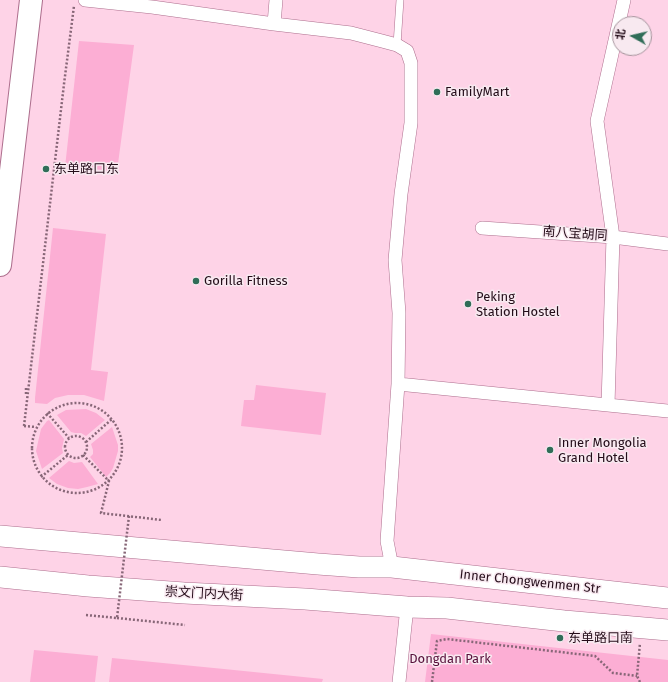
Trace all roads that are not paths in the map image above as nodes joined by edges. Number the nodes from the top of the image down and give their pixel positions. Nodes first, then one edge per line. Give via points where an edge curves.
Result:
1 (31, 0) edge
2 (85, 0) edge
3 (276, 0) edge
4 (400, 0) edge
5 (624, 0) edge
6 (152, 3) edge
7 (274, 24) junction
8 (397, 45) junction
9 (482, 228) dead end
10 (612, 237) junction
11 (668, 244) edge
12 (0, 264) edge
13 (398, 384) junction
14 (608, 405) junction
15 (668, 411) edge
16 (0, 536) edge
17 (392, 566) junction
18 (0, 577) edge
19 (668, 598) edge
20 (407, 607) junction
21 (668, 630) edge
22 (399, 682) edge

1 - 12 highway
2 - 6 street
3 - 7 street
4 - 8 lane
5 - 10 street via 597,121
6 - 7 street
7 - 8 street via 351,33
8 - 13 street via 407,51 411,63 411,123 395,260 399,314
9 - 10 street, 南八宝胡同
10 - 11 street, 南八宝胡同
10 - 14 street
13 - 14 street
13 - 17 street via 386,541
14 - 15 street
16 - 17 main road via 318,564
17 - 19 main road, Inner Chongwenmen Str
18 - 20 main road, 崇文门内大街 via 88,586
20 - 21 main road via 447,608
20 - 22 street

